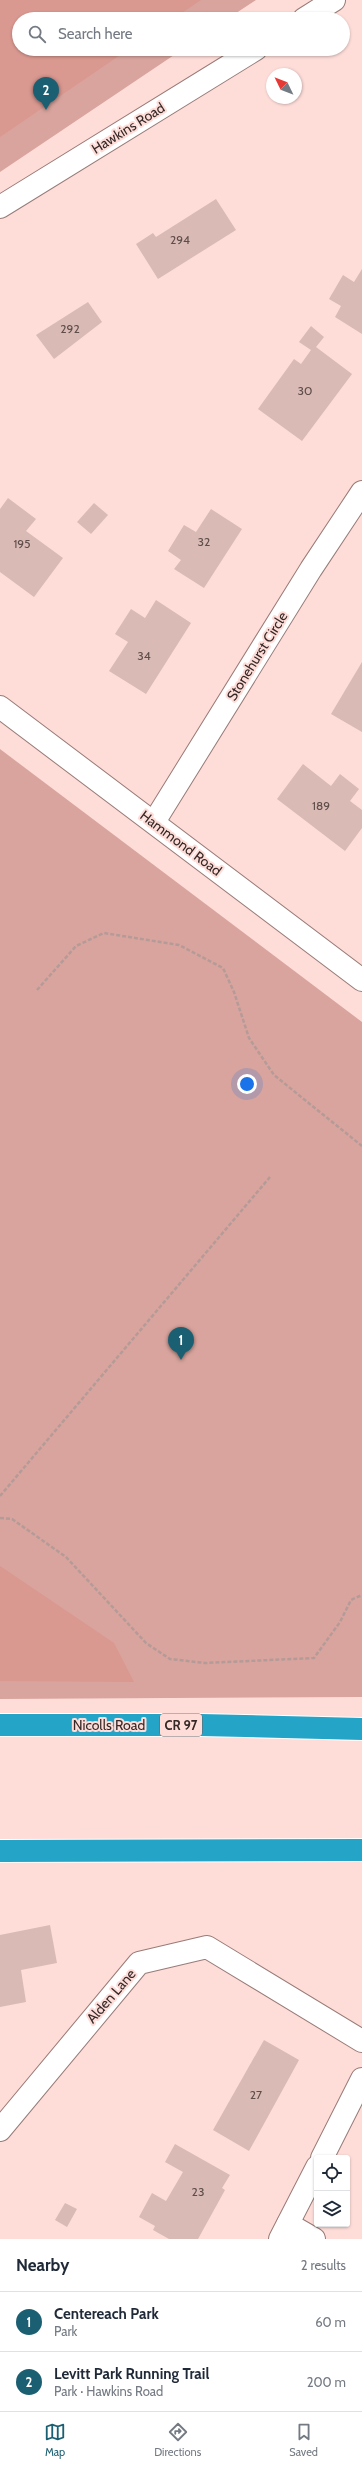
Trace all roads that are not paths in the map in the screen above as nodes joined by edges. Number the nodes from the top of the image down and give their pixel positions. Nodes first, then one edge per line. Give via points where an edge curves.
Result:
1 (334, 0) edge
2 (315, 12) edge
3 (245, 56) edge
4 (0, 207) edge
5 (362, 492) edge
6 (0, 707) edge
7 (154, 822) junction
8 (362, 980) edge
9 (0, 1725) edge
10 (362, 1729) edge
11 (362, 1850) edge
12 (0, 1851) edge
13 (362, 2041) edge
14 (362, 2080) edge
15 (0, 2130) edge
16 (324, 2155) edge
17 (314, 2173) edge
18 (284, 2232) edge
19 (314, 2239) edge

1 - 2 street
3 - 4 street, Hawkins Road
5 - 7 street, Stonehurst Circle via 311,568
6 - 7 street, Hammond Road
7 - 8 street, Hammond Road
9 - 10 highway, Nicolls Road / CR 97 via 201,1725
11 - 12 highway
13 - 15 street, Alden Lane via 207,1947 140,1963
14 - 16 street
17 - 18 street
18 - 19 street

